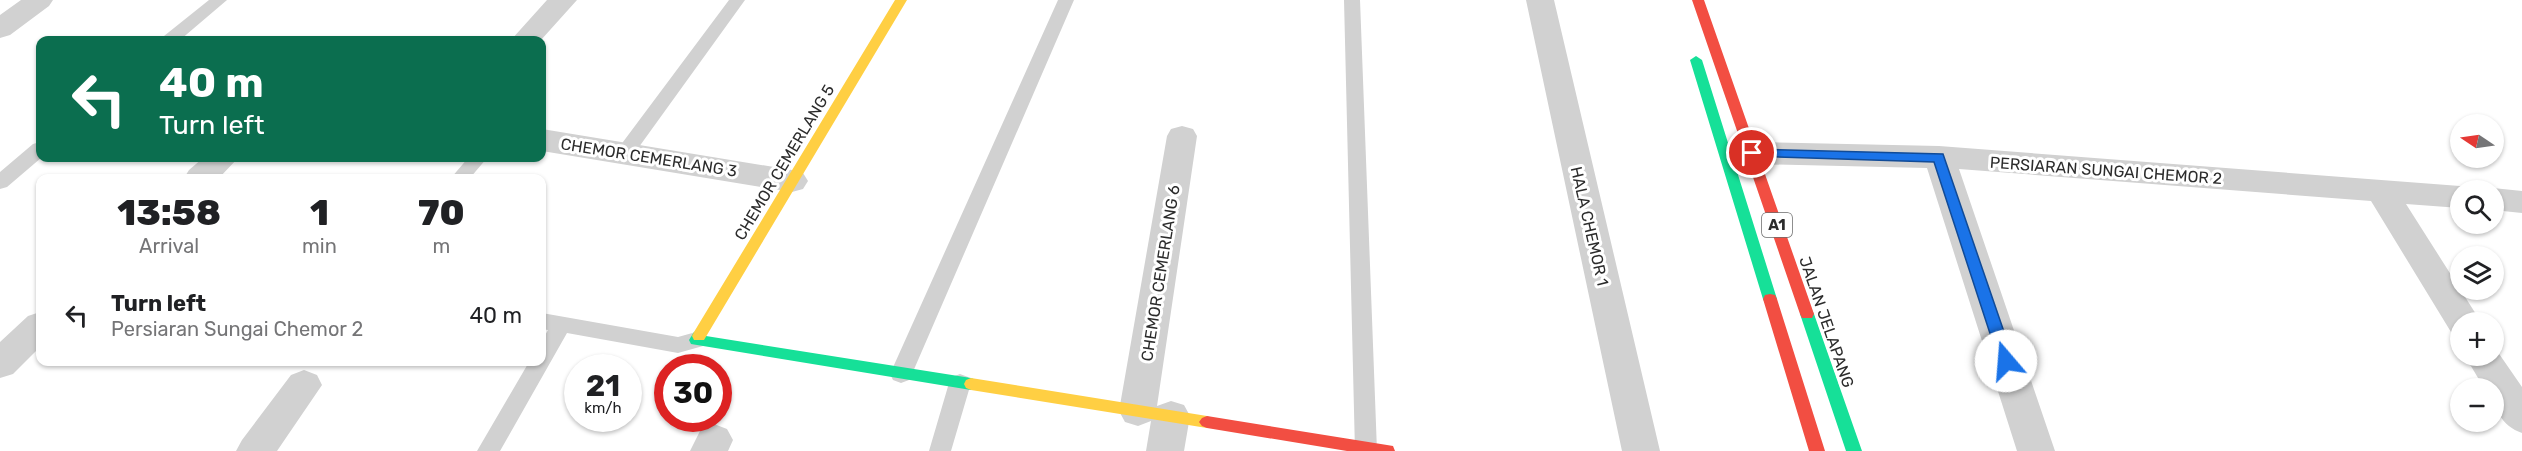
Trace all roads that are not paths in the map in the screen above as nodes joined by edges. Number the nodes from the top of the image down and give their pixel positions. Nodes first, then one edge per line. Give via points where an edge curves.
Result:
1 (39, 0) edge
2 (219, 0) edge
3 (563, 0) edge
4 (737, 0) edge
5 (901, 0) edge
6 (1066, 0) edge
7 (1352, 0) edge
8 (1540, 0) edge
9 (1698, 0) edge
10 (0, 29) edge
11 (175, 36) edge
12 (529, 36) edge
13 (1691, 43) dead end
14 (1182, 136) dead end
15 (546, 141) edge
16 (36, 151) edge
17 (1752, 153) junction
18 (624, 154) junction
19 (1939, 157) junction
20 (218, 162) edge
21 (474, 162) edge
22 (204, 174) edge
23 (464, 174) edge
24 (792, 181) junction
25 (0, 182) edge
26 (2380, 190) junction
27 (2450, 196) edge
28 (2504, 200) edge
29 (2522, 202) edge
30 (2457, 312) edge
31 (551, 323) edge
32 (36, 330) edge
33 (696, 340) junction
34 (546, 342) edge
35 (0, 364) edge
36 (538, 366) edge
37 (2489, 366) edge
38 (901, 374) junction
39 (960, 383) junction
40 (304, 385) dead end
41 (2522, 418) edge
42 (1158, 426) edge
43 (1366, 449) edge
44 (255, 451) edge
45 (488, 451) edge
46 (940, 451) edge
47 (1388, 451) edge
48 (1641, 451) edge
49 (1817, 451) edge
50 (1854, 451) edge
51 (2036, 451) edge

1 - 10 street
2 - 11 lane
3 - 12 street
4 - 18 lane
5 - 24 main road, CHEMOR CEMERLANG 5
6 - 38 lane
7 - 43 lane
8 - 48 street, HALA CHEMOR 1
9 - 17 main road, JALAN JELAPANG / A1
13 - 49 main road, A1
14 - 42 street, CHEMOR CEMERLANG 6
15 - 18 street, CHEMOR CEMERLANG 3
16 - 25 lane
17 - 19 street, PERSIARAN SUNGAI CHEMOR 2
17 - 50 main road, JALAN JELAPANG / A1
18 - 24 street, CHEMOR CEMERLANG 3
19 - 26 street, PERSIARAN SUNGAI CHEMOR 2
19 - 51 street
20 - 22 street
21 - 23 lane
24 - 33 main road, CHEMOR CEMERLANG 5
26 - 27 street, PERSIARAN SUNGAI CHEMOR 2
26 - 30 street
28 - 29 street
31 - 33 lane via 678,345
31 - 34 lane
32 - 35 street
33 - 38 main road
36 - 45 lane
37 - 41 street
38 - 39 main road
39 - 42 main road
39 - 46 lane
40 - 44 street
42 - 43 main road
43 - 47 main road

